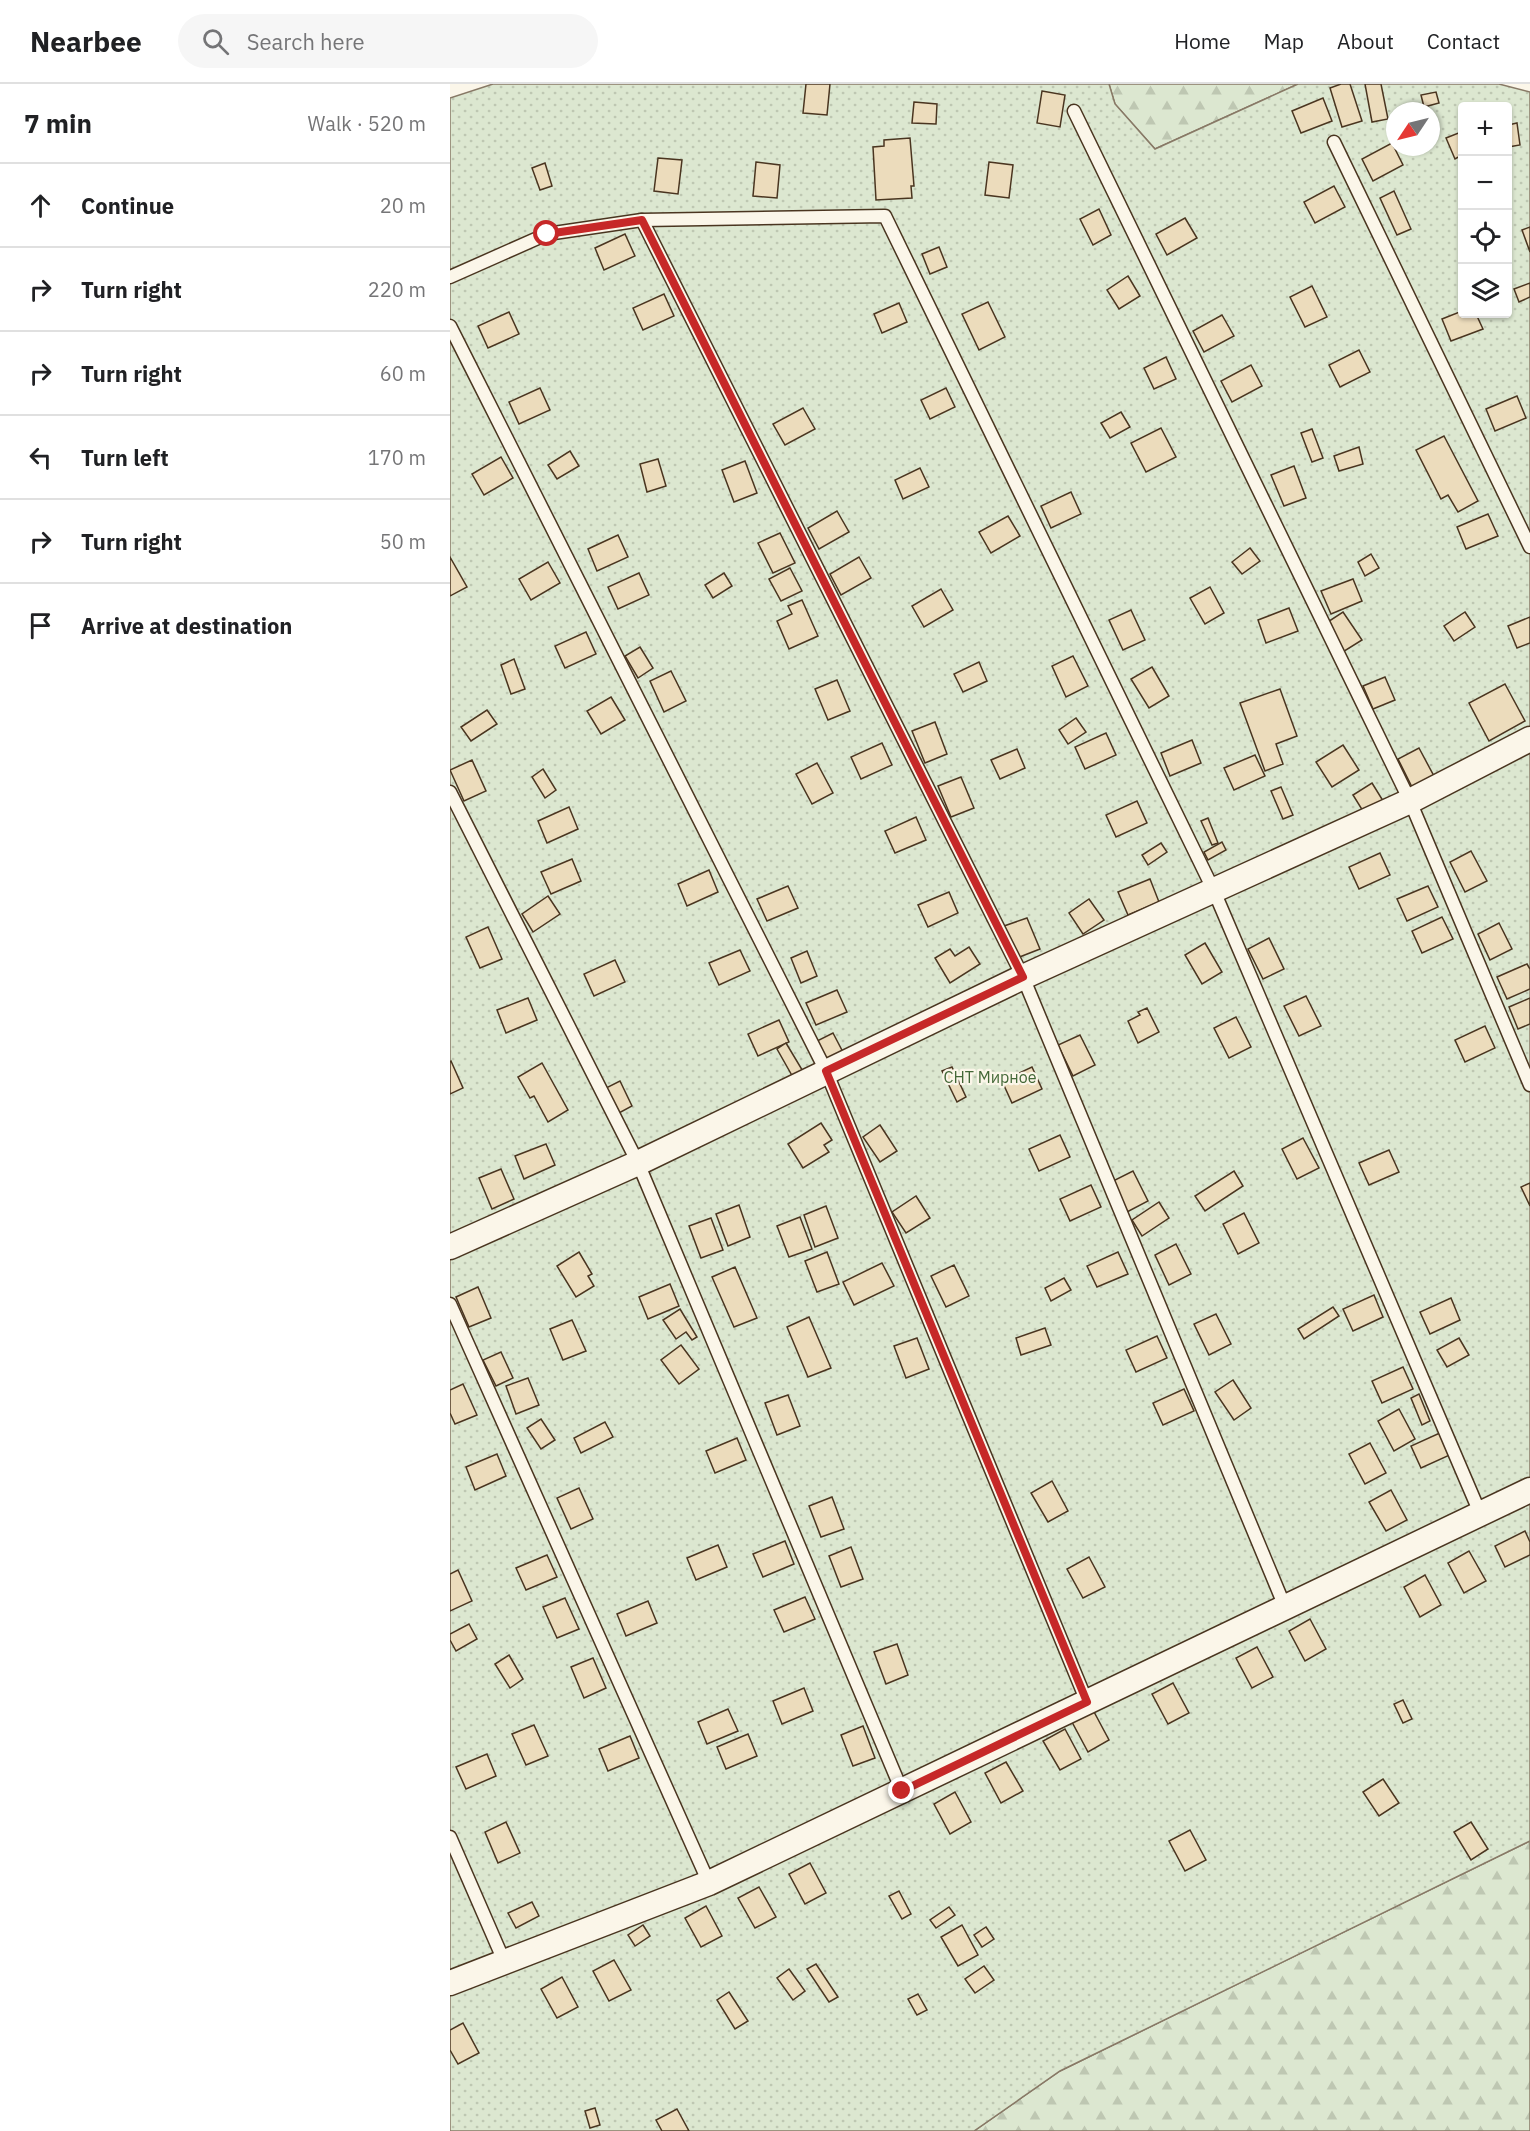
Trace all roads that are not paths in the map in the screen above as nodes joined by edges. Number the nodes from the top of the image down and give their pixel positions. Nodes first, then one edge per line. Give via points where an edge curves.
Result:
1 (1074, 111) dead end
2 (1334, 142) dead end
3 (642, 220) junction
4 (450, 277) edge
5 (450, 326) edge
6 (1530, 547) edge
7 (1530, 739) edge
8 (450, 792) edge
9 (1410, 801) junction
10 (1214, 891) junction
11 (1023, 977) junction
12 (826, 1071) junction
13 (1530, 1085) edge
14 (638, 1162) junction
15 (450, 1247) edge
16 (450, 1304) edge
17 (1530, 1490) edge
18 (1480, 1513) junction
19 (1286, 1607) junction
20 (1087, 1702) junction
21 (902, 1791) junction
22 (450, 1837) edge
23 (709, 1883) junction
24 (504, 1961) junction
25 (450, 1983) edge

1 - 9 lane
2 - 6 lane
3 - 4 lane via 547,234
3 - 10 lane via 885,216
3 - 11 lane
5 - 12 lane
7 - 9 street
8 - 14 lane
9 - 10 street
9 - 13 lane
10 - 11 street
10 - 18 lane
11 - 12 street
11 - 19 lane
12 - 14 street
12 - 20 lane
14 - 15 street
14 - 21 lane
16 - 23 lane
17 - 18 street
18 - 19 street
19 - 20 street
20 - 21 street
21 - 23 street
22 - 24 lane
23 - 24 street
24 - 25 street

